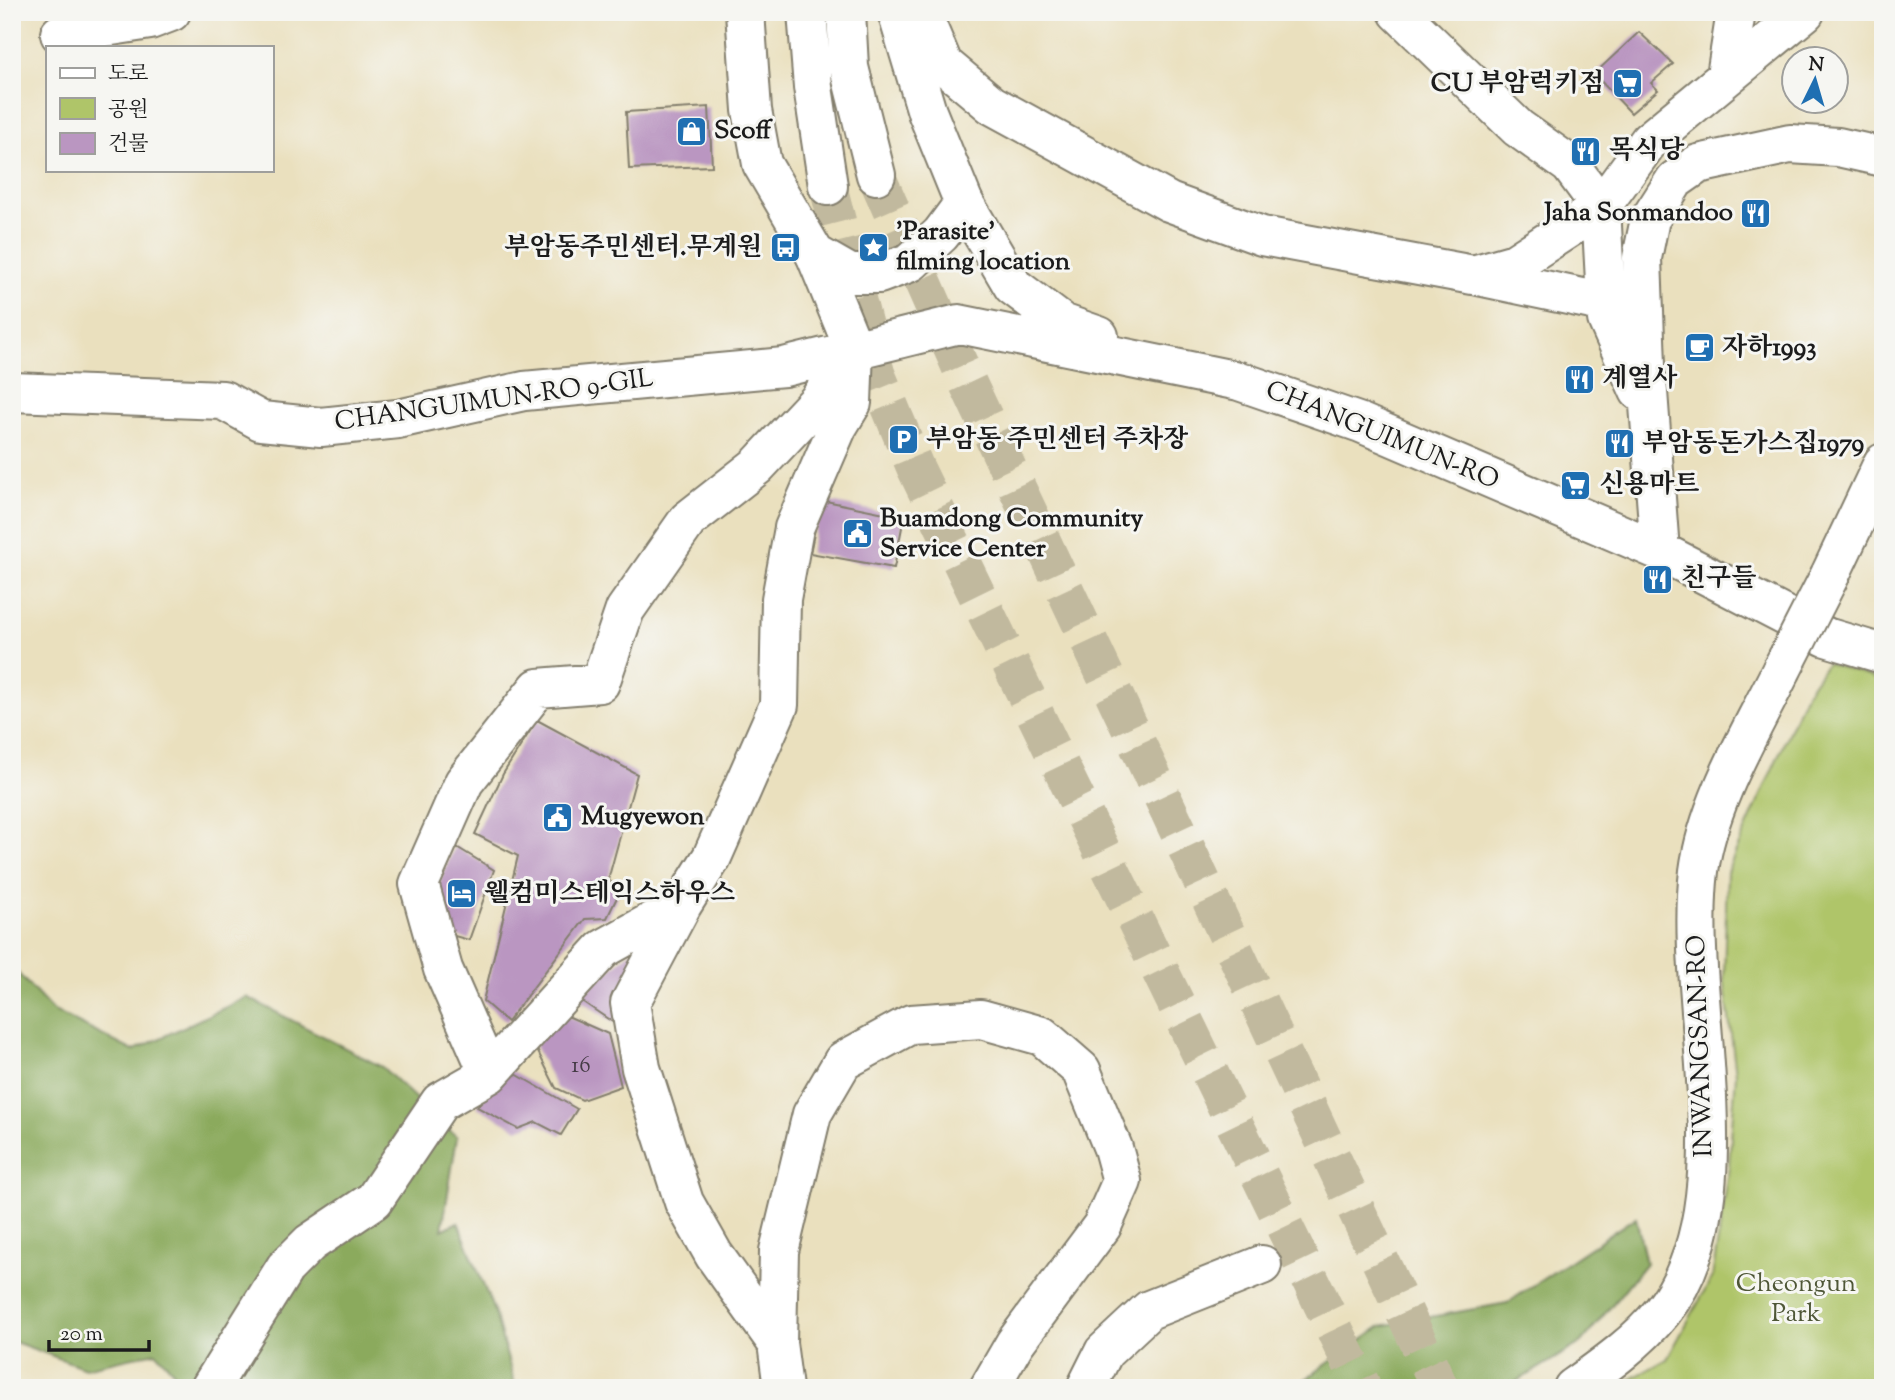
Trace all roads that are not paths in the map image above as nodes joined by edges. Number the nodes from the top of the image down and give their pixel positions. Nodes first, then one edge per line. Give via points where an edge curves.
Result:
1 (171, 12) edge
2 (745, 12) edge
3 (807, 12) edge
4 (846, 12) edge
5 (897, 12) edge
6 (921, 12) edge
7 (1398, 12) edge
8 (1735, 12) edge
9 (1805, 12) edge
10 (60, 34) dead end
11 (1726, 76) junction
12 (1883, 157) edge
13 (876, 176) tunnel mouth
14 (828, 186) tunnel mouth
15 (964, 203) junction
16 (1601, 206) junction
17 (815, 254) junction
18 (1473, 275) junction
19 (1606, 303) junction
20 (854, 349) junction
21 (1120, 358) junction
22 (12, 392) edge
23 (1649, 416) junction
24 (1883, 463) edge
25 (1660, 551) junction
26 (1883, 654) edge
27 (682, 905) junction
28 (489, 1074) junction
29 (1262, 1265) dead end
30 (777, 1343) junction
31 (210, 1388) edge
32 (783, 1388) edge
33 (989, 1388) edge
34 (1086, 1388) edge
35 (1573, 1388) edge

1 - 10 street via 150,20
2 - 17 street via 752,110 762,164
3 - 14 street
4 - 13 street via 849,67
5 - 15 street via 927,112
6 - 18 street via 943,64 992,105 1169,202 1262,236
7 - 16 street via 1518,128 1570,165
8 - 11 street
9 - 11 street
11 - 16 street via 1649,141
12 - 23 street via 1790,144 1698,164 1675,180 1650,219 1642,258
15 - 17 street via 941,234 911,262 879,274 850,274
15 - 21 street via 1013,286 1062,324 1100,336
16 - 18 street via 1515,263
16 - 19 street
17 - 20 street
18 - 19 street
19 - 23 street via 1607,319
20 - 21 street, CHANGUIMUN-RO via 959,324
20 - 22 street, CHANGUIMUN-RO 9-GIL via 784,367 524,391 398,419 321,427 261,421 223,400
20 - 27 street via 852,403 794,528 781,599 779,705 712,857
20 - 28 street via 818,401 757,466 688,520 625,610 600,683 538,688 464,782 419,884 443,969
21 - 25 street, CHANGUIMUN-RO via 1240,381 1361,423
23 - 25 street
24 - 35 street, INWANGSAN-RO, bridge via 1721,794 1699,869 1696,943 1709,1111 1701,1230 1689,1269 1662,1312 1612,1360
25 - 26 street, CHANGUIMUN-RO via 1826,637
27 - 28 street via 603,949
27 - 30 street via 630,1003 641,1068 684,1202 713,1255
28 - 31 street via 440,1102 374,1200 310,1243 285,1268
29 - 34 street via 1149,1310 1104,1352
30 - 32 street
30 - 33 street via 779,1251 812,1114 843,1061 911,1024 981,1018 1042,1036 1081,1070 1122,1181 1102,1226 1015,1343

